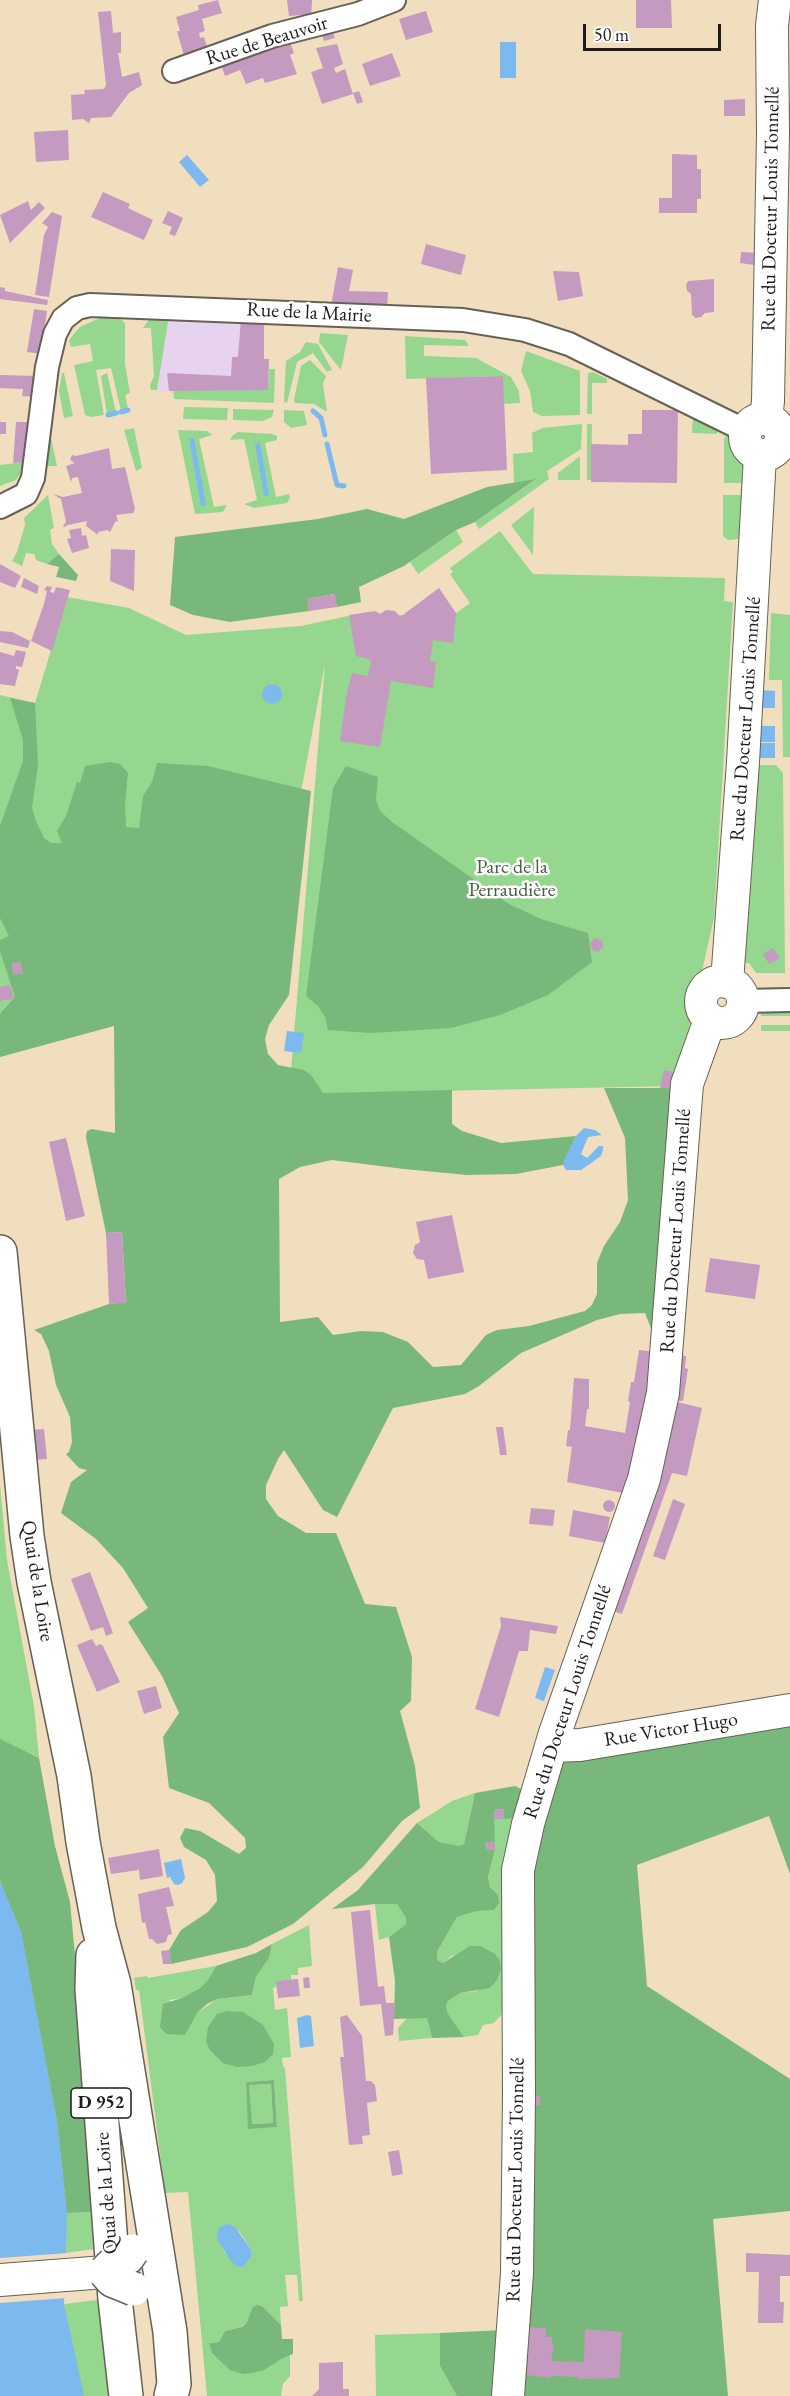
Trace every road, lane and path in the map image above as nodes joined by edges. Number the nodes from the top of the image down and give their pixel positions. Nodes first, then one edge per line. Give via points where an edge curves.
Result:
1 (394, 0) edge
2 (779, 18) edge
3 (174, 71) dead end
4 (769, 432) edge
5 (0, 507) edge
6 (735, 991) junction
7 (790, 1000) edge
8 (0, 1252) edge
9 (790, 1710) edge
10 (551, 1746) junction
11 (95, 1908) junction
12 (133, 2269) junction
13 (0, 2280) edge
14 (126, 2396) edge
15 (165, 2396) edge
16 (171, 2396) edge
17 (508, 2396) edge

1 - 3 street, Rue de Beauvoir via 358,14 272,36
2 - 4 street, Rue du Docteur Louis Tonnellé
4 - 5 street, Rue de la Mairie via 569,344 525,330 463,320 90,305 63,319 55,334 33,478 27,494
4 - 6 street, Rue du Docteur Louis Tonnellé via 744,751
6 - 7 street
6 - 10 street, Rue du Docteur Louis Tonnellé via 713,983 704,992 701,1005 710,1020 687,1084 663,1393 644,1479
8 - 11 main road, Quai de la Loire via 27,1536 74,1776
9 - 10 street, Rue Victor Hugo via 580,1745
10 - 17 street, Rue du Docteur Louis Tonnellé via 518,1870 517,2273
11 - 12 main road, Quai de la Loire / D 952 via 92,1989
11 - 12 main road via 141,2224
12 - 13 street
12 - 14 main road
12 - 15 main road via 154,2298 160,2323
12 - 16 main road via 172,2348

